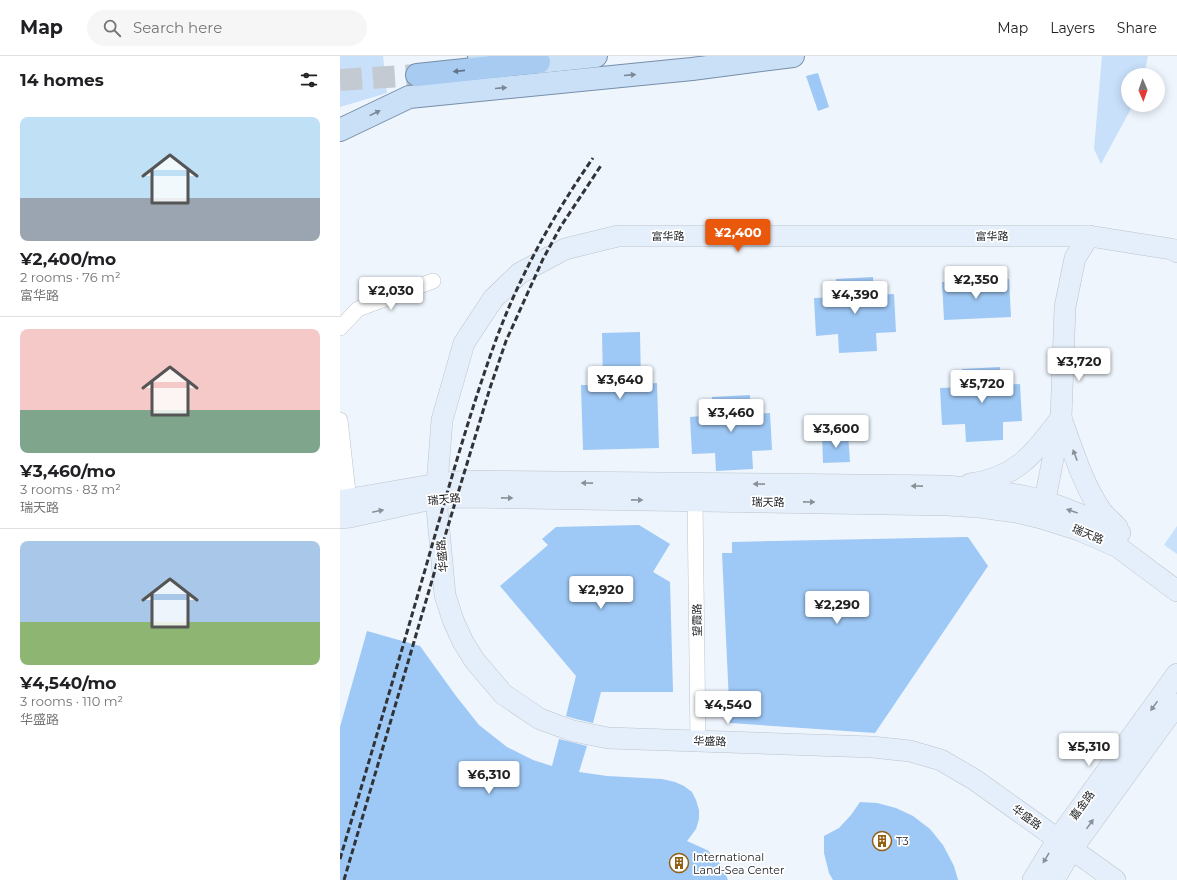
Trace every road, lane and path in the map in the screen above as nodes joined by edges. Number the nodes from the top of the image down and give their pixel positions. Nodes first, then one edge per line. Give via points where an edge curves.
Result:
1 (479, 56) edge
2 (596, 56) edge
3 (793, 56) edge
4 (539, 62) junction
5 (417, 76) tunnel mouth
6 (340, 130) edge
7 (1089, 236) junction
8 (1177, 252) edge
9 (433, 281) dead end
10 (340, 328) edge
11 (1061, 418) junction
12 (340, 420) edge
13 (948, 486) junction
14 (437, 491) junction
15 (695, 500) junction
16 (343, 507) edge
17 (1043, 510) junction
18 (1124, 535) junction
19 (1177, 574) edge
20 (1177, 591) edge
21 (1177, 674) edge
22 (1177, 704) edge
23 (698, 741) junction
24 (1065, 844) junction
25 (1033, 880) edge
26 (1054, 880) edge
27 (1115, 880) edge

1 - 4 main road
2 - 4 main road
6 -> 3 main road via 409,96 692,69
4 -> 5 highway
7 - 8 street, 富华路
7 - 11 street via 1076,258 1065,308
7 - 14 street, 富华路 via 618,236 565,249 520,273 493,299 464,343 442,420
9 - 10 street via 358,309
11 - 13 street via 1034,452 1009,472 988,480
11 - 17 street
18 -> 11 street via 1100,509 1094,498 1079,467
12 - 16 street
13 -> 14 street, 瑞天路 via 468,481
13 - 17 street, 瑞天路 via 1014,495
14 -> 15 street, 瑞天路 via 467,497
14 - 16 street, 瑞天路
14 - 23 street, 华盛路 via 445,596 463,642 475,661 503,694 540,719 573,731 608,738
15 -> 17 street, 瑞天路 via 947,505 1016,512
15 - 23 street, 望霞路
18 -> 17 street, 瑞天路 via 1086,516
17 - 20 street, 瑞天路 via 1079,530 1118,547
18 - 19 street, 瑞天路
21 -> 24 street, 嘉金路
24 -> 22 street, 嘉金路
23 - 24 street, 华盛路 via 872,747 910,751 941,760 975,780
24 -> 25 street, 嘉金路
24 - 26 street, 嘉金路
24 - 27 street, 华盛路

